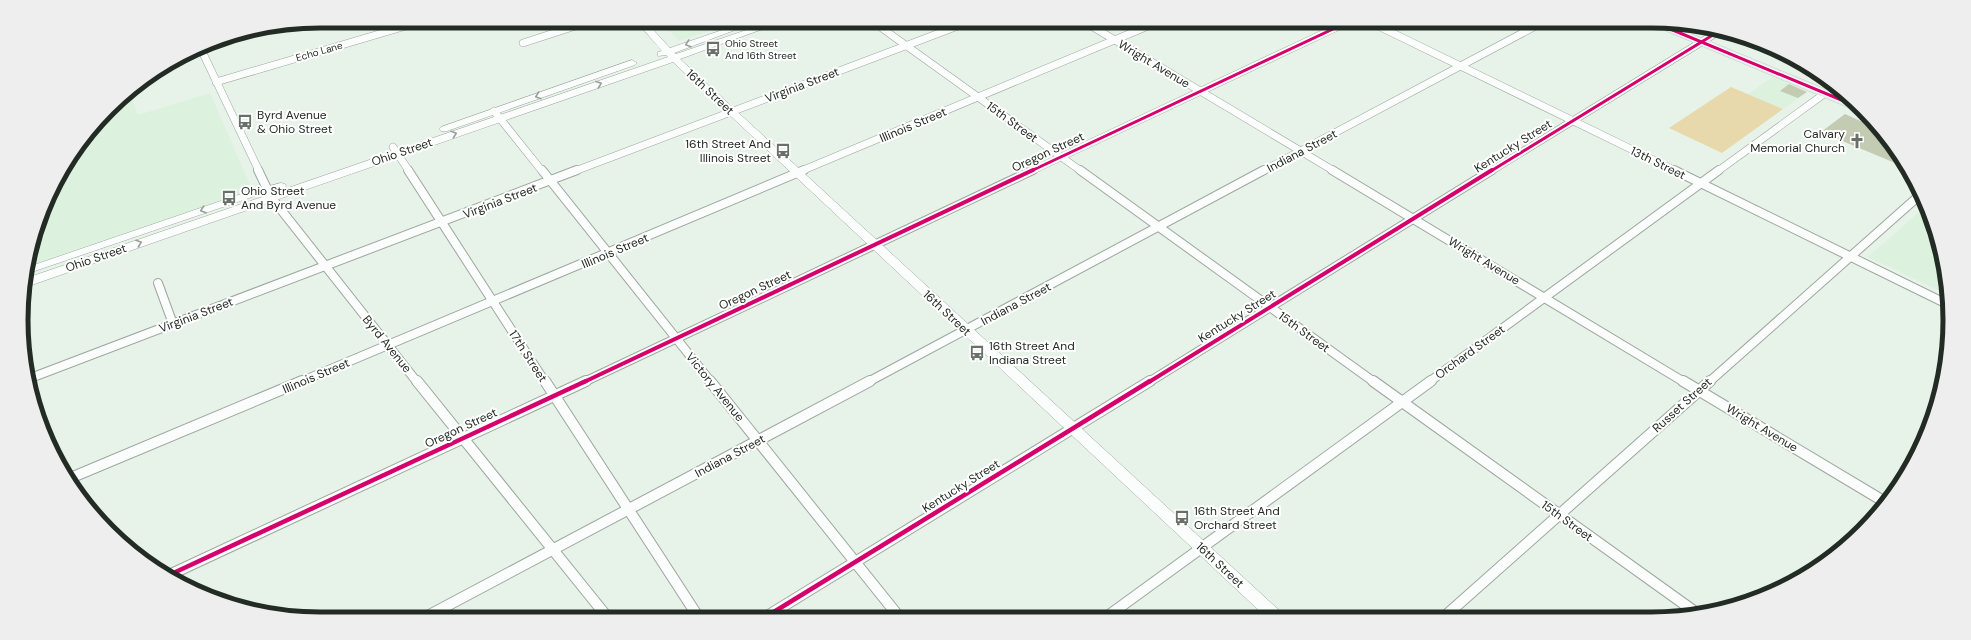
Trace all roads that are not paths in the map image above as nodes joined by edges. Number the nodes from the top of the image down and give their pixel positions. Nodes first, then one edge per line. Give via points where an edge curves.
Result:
1 (399, 28) edge
2 (569, 28) edge
3 (646, 28) edge
4 (739, 28) edge
5 (758, 28) edge
6 (882, 28) edge
7 (952, 28) edge
8 (1094, 28) edge
9 (1143, 28) edge
10 (1335, 28) edge
11 (1382, 28) edge
12 (1532, 28) edge
13 (1670, 29) edge
14 (1712, 35) edge
15 (1115, 40) junction
16 (1701, 42) junction
17 (523, 43) dead end
18 (906, 46) junction
19 (203, 53) edge
20 (671, 55) junction
21 (1461, 66) junction
22 (216, 82) junction
23 (1831, 89) edge
24 (1200, 91) junction
25 (1826, 93) junction
26 (978, 98) junction
27 (1845, 101) edge
28 (731, 112) junction
29 (497, 115) junction
30 (1573, 121) junction
31 (395, 150) junction
32 (1300, 152) junction
33 (1061, 157) junction
34 (798, 174) junction
35 (550, 181) junction
36 (1701, 184) junction
37 (269, 193) junction
38 (1916, 198) edge
39 (1413, 219) junction
40 (441, 223) junction
41 (1159, 227) junction
42 (874, 245) junction
43 (608, 254) junction
44 (1850, 257) junction
45 (325, 267) junction
46 (33, 269) edge
47 (30, 281) edge
48 (158, 283) dead end
49 (1544, 298) junction
50 (492, 302) junction
51 (1942, 302) edge
52 (1270, 307) junction
53 (173, 324) junction
54 (966, 330) junction
55 (676, 338) junction
56 (388, 346) junction
57 (34, 377) edge
58 (1699, 390) junction
59 (554, 396) junction
60 (1402, 402) junction
61 (1073, 429) junction
62 (463, 438) junction
63 (758, 441) junction
64 (74, 477) edge
65 (1881, 500) edge
66 (628, 510) junction
67 (1559, 515) junction
68 (1201, 548) junction
69 (553, 550) junction
70 (856, 563) junction
71 (174, 573) edge
72 (1692, 609) edge
73 (435, 612) edge
74 (603, 612) edge
75 (695, 612) edge
76 (774, 612) edge
77 (895, 612) edge
78 (1113, 612) edge
79 (1271, 612) edge
80 (1450, 612) edge

1 - 22 street, Echo Lane
2 - 17 street
3 - 20 street, 16th Street
4 -> 20 street, Ohio Street
5 - 20 street, Ohio Street
6 - 18 street, 15th Street
7 - 18 street, Virginia Street
8 - 15 street, Wright Avenue
9 - 15 street, Illinois Street
10 - 24 street, Oregon Street
11 - 21 street, 13th Street
12 - 21 street, Indiana Street
13 - 16 main road
14 - 16 street, Kentucky Street
15 - 24 street, Wright Avenue
15 - 26 street, Illinois Street
16 - 25 main road
16 - 30 street, Kentucky Street
18 - 26 street, 15th Street
18 - 28 street, Virginia Street
19 - 22 street, Byrd Avenue
20 - 28 street, 16th Street
20 - 29 street, Ohio Street
21 - 30 street, 13th Street
21 - 32 street, Indiana Street
22 - 37 street, Byrd Avenue
23 - 25 street, Orchard Street
24 - 32 street, Wright Avenue
24 - 33 street, Oregon Street
25 - 27 main road
25 - 36 street, Orchard Street
26 - 33 street, 15th Street
26 - 34 street, Illinois Street
28 - 34 street, 16th Street
28 - 35 street, Virginia Street
29 - 31 street, Ohio Street
29 - 35 street, Victory Avenue
30 - 36 street, 13th Street
30 - 39 street, Kentucky Street
31 - 37 street, Ohio Street
31 - 40 street, 17th Street
32 - 39 street, Wright Avenue
32 - 41 street, Indiana Street
33 - 41 street, 15th Street
33 - 42 street, Oregon Street
34 - 42 street, 16th Street
34 - 43 street, Illinois Street
35 - 40 street, Virginia Street
35 - 43 street, Victory Avenue
36 - 44 street, 13th Street
36 - 49 street, Orchard Street
37 - 45 street, Byrd Avenue
37 -> 46 street, Ohio Street
47 -> 37 street, Ohio Street
38 - 44 street, Russet Street
39 - 49 street, Wright Avenue
39 - 52 street, Kentucky Street
40 - 45 street, Virginia Street
40 - 50 street, 17th Street
41 - 52 street, 15th Street
41 - 54 street, Indiana Street
42 - 54 street, 16th Street
42 - 55 street, Oregon Street
43 - 50 street, Illinois Street
43 - 55 street, Victory Avenue
44 - 51 street, 13th Street
44 - 58 street, Russet Street
45 - 53 street, Virginia Street
45 - 56 street, Byrd Avenue
48 - 53 street
49 - 58 street, Wright Avenue
49 - 60 street, Orchard Street
50 - 56 street, Illinois Street
50 - 59 street, 17th Street
52 - 60 street, 15th Street
52 - 61 street, Kentucky Street
53 - 57 street, Virginia Street
54 - 61 street, 16th Street
54 - 63 street, Indiana Street
55 - 59 street, Oregon Street
55 - 63 street, Victory Avenue
56 - 62 street, Byrd Avenue
56 - 64 street, Illinois Street
58 - 65 street, Wright Avenue
58 - 67 street, Russet Street
59 - 62 street, Oregon Street
59 - 66 street, 17th Street
60 - 67 street, 15th Street
60 - 68 street, Orchard Street
61 - 68 street, 16th Street
61 - 70 street, Kentucky Street
62 - 69 street, Byrd Avenue
62 - 71 street, Oregon Street
63 - 66 street, Indiana Street
63 - 70 street, Victory Avenue
66 - 69 street, Indiana Street
66 - 75 street, 17th Street
67 - 72 street, 15th Street
67 - 80 street, Russet Street
68 - 78 street, Orchard Street
68 - 79 street, 16th Street
69 - 73 street, Indiana Street
69 - 74 street, Byrd Avenue
70 - 76 street, Kentucky Street
70 - 77 street, Victory Avenue

